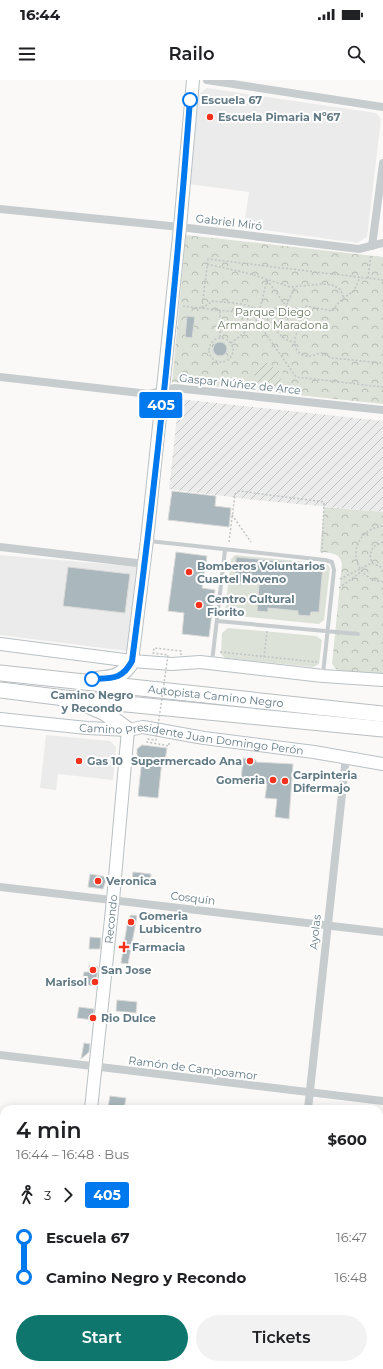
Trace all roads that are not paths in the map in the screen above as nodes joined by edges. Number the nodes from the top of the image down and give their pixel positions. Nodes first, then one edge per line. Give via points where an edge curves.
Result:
1 (193, 80) edge
2 (207, 80) edge
3 (383, 107) edge
4 (383, 163) edge
5 (0, 209) edge
6 (180, 227) junction
7 (383, 243) edge
8 (372, 246) junction
9 (0, 377) edge
10 (163, 391) junction
11 (383, 410) edge
12 (147, 540) junction
13 (0, 547) edge
14 (226, 550) junction
15 (145, 564) junction
16 (217, 621) junction
17 (327, 631) junction
18 (358, 634) dead end
19 (0, 644) edge
20 (132, 661) junction
21 (212, 664) junction
22 (0, 673) edge
23 (323, 676) junction
24 (383, 680) edge
25 (71, 681) junction
26 (0, 690) edge
27 (65, 698) junction
28 (383, 714) edge
29 (0, 719) edge
30 (383, 729) edge
31 (128, 730) junction
32 (346, 757) junction
33 (383, 764) edge
34 (0, 886) edge
35 (113, 900) junction
36 (326, 925) junction
37 (383, 932) edge
38 (0, 1055) edge
39 (96, 1067) junction
40 (309, 1093) junction
41 (383, 1101) edge
42 (91, 1105) edge
43 (308, 1105) edge

1 - 6 street
2 - 3 street
4 - 8 street
5 - 6 street, Gabriel Miró
6 - 8 street, Gabriel Miró via 359,249
6 - 10 street
7 - 8 street, Gabriel Miró
9 - 10 street, Gaspar Núñez de Arce via 149,394
10 - 11 street, Gaspar Núñez de Arce via 175,388
10 - 12 street
12 - 14 lane
12 - 15 street
13 - 15 street
14 - 16 lane
14 - 17 lane via 329,560 334,566
15 - 20 street
16 - 17 lane
16 - 21 lane
17 - 18 lane
17 - 23 lane
19 - 20 street
20 - 21 street
20 - 25 highway via 126,671 114,678
21 - 23 street
22 - 25 highway, Autopista Camino Negro
23 - 24 street
25 - 28 highway, Autopista Camino Negro
26 - 27 highway, Autopista Camino Negro
27 - 30 highway, Autopista Camino Negro
27 - 31 highway via 105,713
29 - 31 street, Camino Presidente Juan Domingo Perón via 77,728
31 - 32 street, Camino Presidente Juan Domingo Perón via 143,727 160,729 204,738
31 - 35 street, Recondo
32 - 33 street, Camino Presidente Juan Domingo Perón
32 - 36 street, Ayolas
34 - 35 street, Cosquín
35 - 36 street, Cosquín
35 - 39 street, Recondo
36 - 37 street, Cosquín
36 - 40 street, Ayolas
38 - 39 street, Ramón de Campoamor
39 - 40 street, Ramón de Campoamor
39 - 42 street, Recondo
40 - 41 street, Ramón de Campoamor
40 - 43 street, Ayolas

